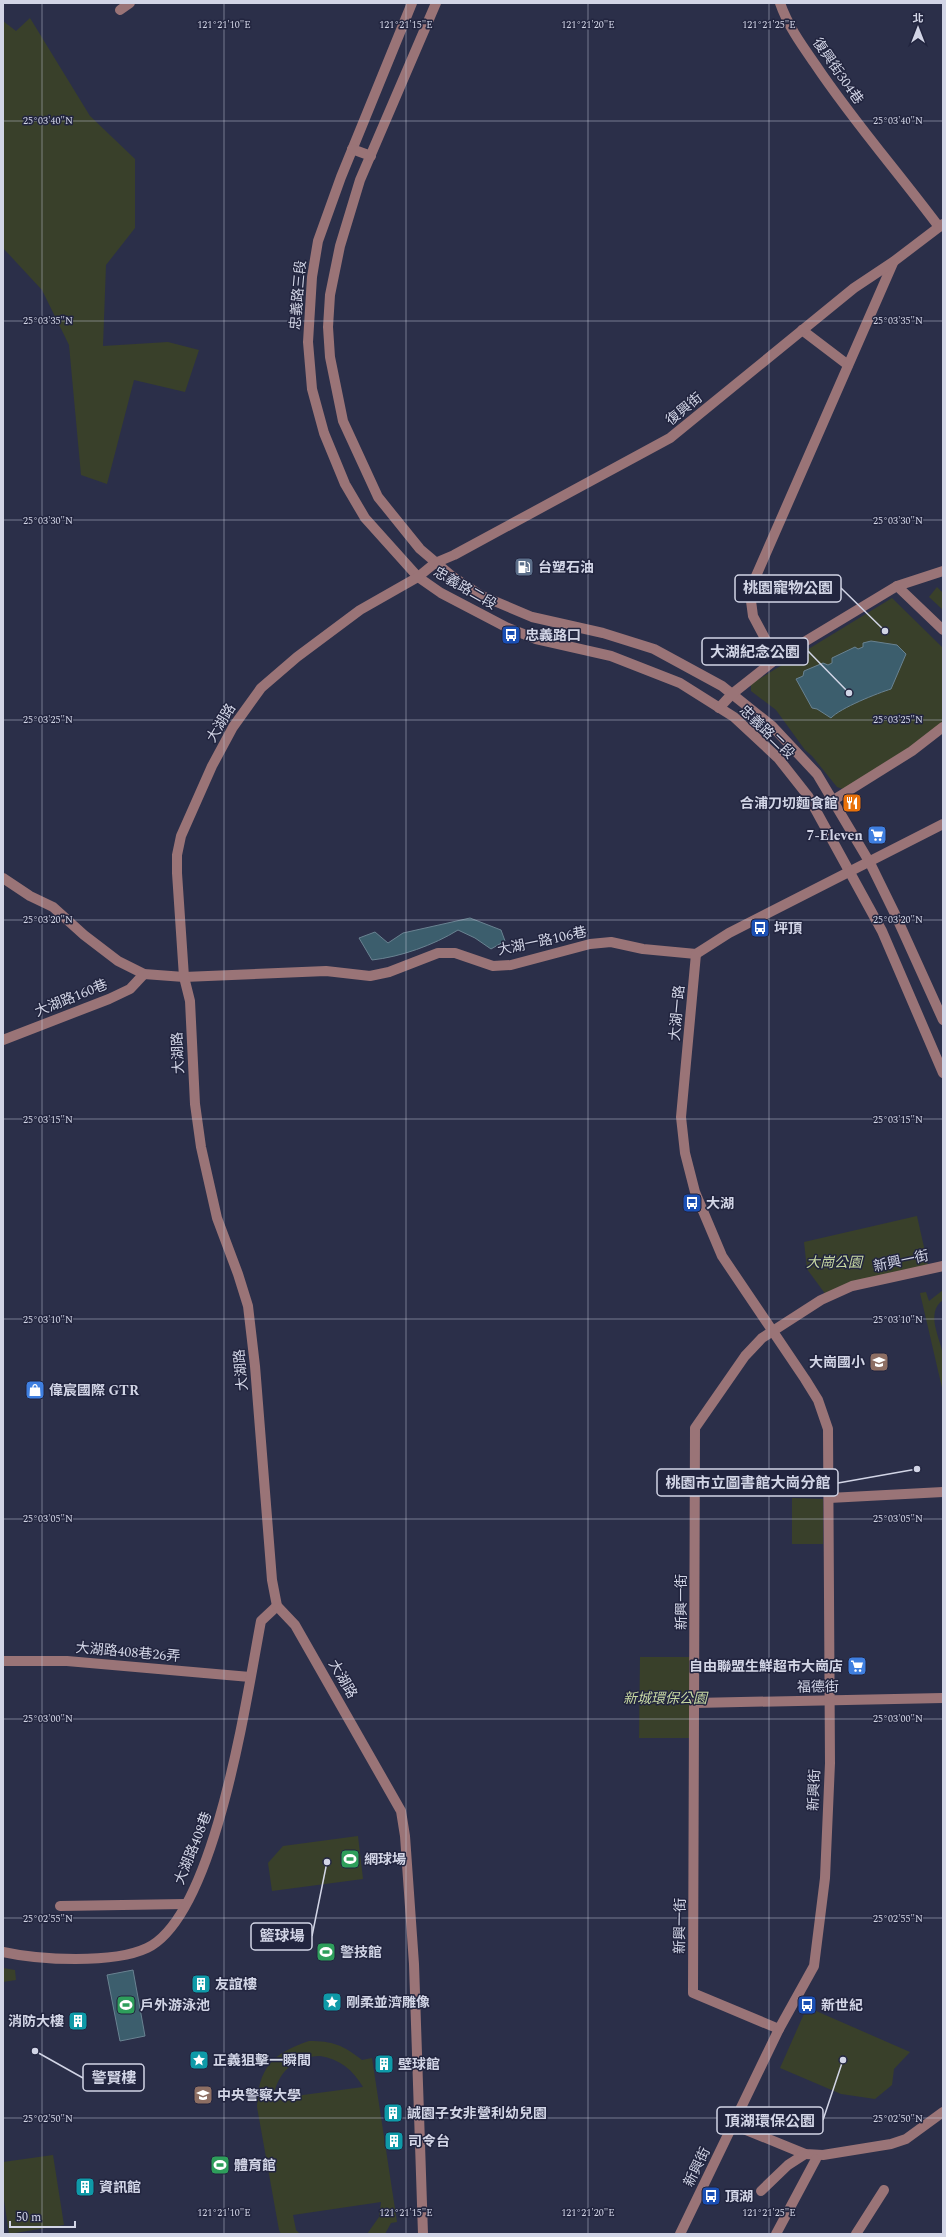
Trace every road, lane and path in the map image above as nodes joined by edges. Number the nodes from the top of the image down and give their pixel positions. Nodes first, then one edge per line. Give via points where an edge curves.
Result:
1 (130, 3) edge
2 (412, 3) edge
3 (436, 3) edge
4 (780, 3) edge
5 (120, 10) dead end
6 (352, 149) junction
7 (370, 156) junction
8 (941, 226) edge
9 (893, 262) junction
10 (802, 330) junction
11 (848, 365) junction
12 (435, 563) junction
13 (943, 571) edge
14 (418, 577) junction
15 (897, 586) junction
16 (943, 630) edge
17 (776, 659) junction
18 (732, 694) junction
19 (719, 708) junction
20 (943, 727) edge
21 (832, 801) junction
22 (943, 824) edge
23 (870, 863) junction
24 (850, 872) junction
25 (3, 878) edge
26 (696, 954) junction
27 (144, 974) junction
28 (184, 977) junction
29 (943, 1020) edge
30 (3, 1040) edge
31 (943, 1073) edge
32 (943, 1266) edge
33 (772, 1331) junction
34 (943, 1492) edge
35 (829, 1498) junction
36 (277, 1606) junction
37 (3, 1661) edge
38 (250, 1677) junction
39 (943, 1698) edge
40 (830, 1701) junction
41 (694, 1703) junction
42 (185, 1904) junction
43 (60, 1906) dead end
44 (3, 1952) edge
45 (779, 2029) junction
46 (943, 2112) edge
47 (734, 2125) junction
48 (805, 2154) junction
49 (816, 2159) dead end
50 (884, 2190) dead end
51 (761, 2191) dead end
52 (423, 2234) edge
53 (680, 2234) edge
54 (776, 2234) edge
55 (856, 2234) edge

1 - 5 street
2 - 6 street, 忠義路三段
3 - 7 street
4 - 8 street, 復興街304巷 via 786,21 837,97
6 - 7 street
6 - 14 street, 忠義路三段 via 318,241 312,277 308,342 312,389 324,433 345,484 365,518
7 - 12 street via 348,218 335,266 328,327 330,357 342,421 378,497 398,524
8 - 9 street, 復興街
9 - 10 street, 復興街 via 854,288
9 - 11 street
10 - 11 street
10 - 12 street, 復興街 via 670,438
11 - 17 street via 756,576 751,601 753,616
12 - 14 street, 復興街
12 - 18 street, 忠義路二段 via 487,598 532,617 603,633 654,649
13 - 15 street
14 - 19 street, 忠義路二段 via 467,608 508,628 536,639 611,656 680,683
14 - 28 street, 大湖路 via 360,610 297,657 261,688 233,727 199,793 181,836 177,856
15 - 16 street
15 - 17 street
17 - 18 street
18 - 19 street
18 - 21 street, 忠義路二段 via 772,726 817,774
19 - 24 street, 忠義路二段 via 734,717 778,758 808,796
20 - 21 street via 912,751
21 - 23 street, 忠義路二段
22 - 23 street
23 - 24 street
23 - 29 street, 忠義路二段
24 - 26 street via 729,933
24 - 31 street, 忠義路二段 via 882,931
25 - 27 street via 30,896 53,907 118,962
26 - 28 street, 大湖一路106巷 via 643,949 611,942 590,944 511,965 493,966 455,953 438,952 389,972 370,976 326,971 296,971
26 - 33 street, 大湖一路 via 681,1117 685,1153 695,1192 722,1256
27 - 28 street, 大湖一路106巷
27 - 30 street, 大湖路160巷 via 130,989 109,999
28 - 36 street, 大湖路 via 190,1001 195,1104 207,1179 217,1218 248,1306 269,1552
32 - 33 street, 新興一街 via 852,1286 821,1300
33 - 35 street, 新興街 via 818,1400 828,1429
33 - 41 street, 新興一街 via 745,1356 695,1428
34 - 35 street
35 - 40 street, 新興街
36 - 38 street, 大湖路408巷 via 261,1621
36 - 52 street, 大湖路 via 295,1625 401,1811 414,1964
37 - 38 street, 大湖路408巷26弄 via 67,1661
38 - 42 street, 大湖路408巷 via 222,1812 214,1839
39 - 40 street, 福德街
40 - 41 street, 福德街
40 - 45 street, 新興街 via 825,1878 814,1966
41 - 45 street, 新興一街 via 693,1993
42 - 43 street
42 - 44 street, 大湖路408巷 via 178,1919 147,1948 120,1955 73,1958
45 - 47 street, 新興街
46 - 48 street via 906,2139 891,2144 823,2155
47 - 48 street
47 - 53 street, 新興街
48 - 51 street via 788,2165
49 - 54 street
50 - 55 street

